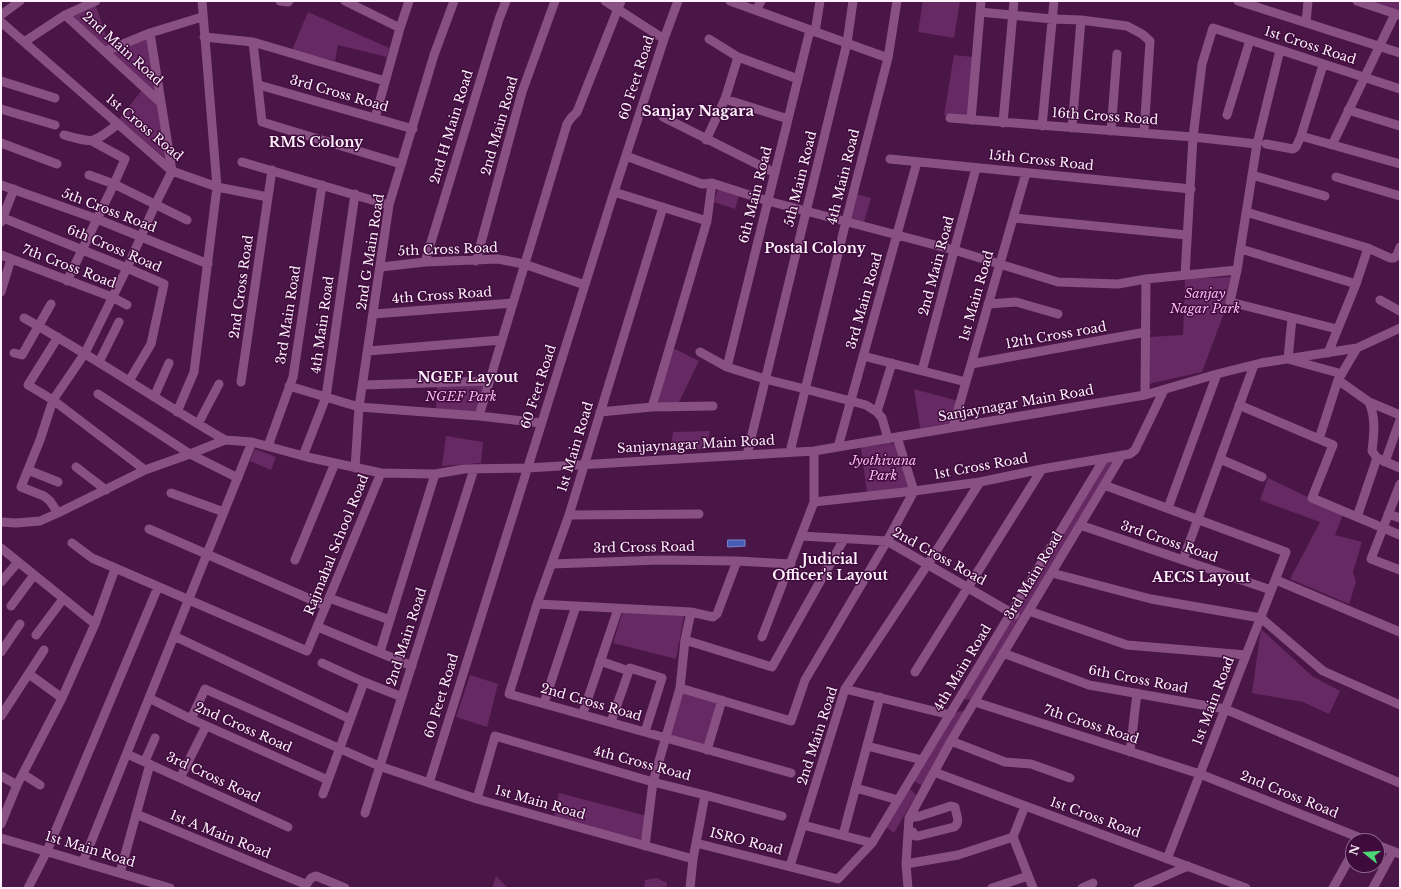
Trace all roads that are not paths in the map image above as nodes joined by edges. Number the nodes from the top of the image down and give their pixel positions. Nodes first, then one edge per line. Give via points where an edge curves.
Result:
1 (20, 1) edge
2 (96, 1) edge
3 (202, 1) edge
4 (280, 1) edge
5 (289, 1) edge
6 (345, 1) edge
7 (409, 1) edge
8 (454, 1) edge
9 (506, 1) edge
10 (555, 1) edge
11 (605, 1) edge
12 (678, 1) edge
13 (730, 1) edge
14 (761, 1) edge
15 (820, 1) edge
16 (853, 1) edge
17 (897, 1) edge
18 (981, 1) edge
19 (1014, 1) edge
20 (1054, 1) edge
21 (1238, 1) edge
22 (1308, 1) edge
23 (1358, 1) edge
24 (619, 5) edge
25 (756, 10) junction
26 (980, 12) junction
27 (1, 15) edge
28 (65, 15) junction
29 (1397, 15) edge
30 (1013, 16) junction
31 (202, 17) junction
32 (1052, 19) junction
33 (1081, 20) junction
34 (1, 22) edge
35 (1306, 23) junction
36 (400, 28) junction
37 (813, 31) junction
38 (150, 33) junction
39 (204, 37) junction
40 (664, 39) junction
41 (709, 39) dead end
42 (1250, 40) junction
43 (24, 42) junction
44 (253, 42) junction
45 (847, 43) junction
46 (1379, 47) junction
47 (1280, 50) junction
48 (106, 51) junction
49 (1400, 53) edge
50 (1117, 54) dead end
51 (738, 57) junction
52 (888, 58) junction
53 (1323, 65) junction
54 (1363, 78) junction
55 (798, 79) junction
56 (1, 81) edge
57 (385, 81) junction
58 (259, 85) junction
59 (1400, 89) edge
60 (55, 98) dead end
61 (725, 99) junction
62 (161, 103) junction
63 (1, 109) edge
64 (1348, 110) junction
65 (1227, 115) dead end
66 (663, 117) dead end
67 (375, 118) junction
68 (950, 118) dead end
69 (788, 119) junction
70 (971, 120) junction
71 (1003, 123) junction
72 (118, 124) junction
73 (55, 125) dead end
74 (1042, 126) junction
75 (1400, 126) edge
76 (1072, 128) junction
77 (413, 129) junction
78 (1111, 131) junction
79 (1144, 133) junction
80 (64, 135) dead end
81 (1301, 136) junction
82 (1193, 137) junction
83 (706, 140) junction
84 (92, 141) junction
85 (1, 144) edge
86 (1257, 144) junction
87 (1266, 144) dead end
88 (1332, 145) junction
89 (626, 156) junction
90 (890, 159) dead end
91 (242, 162) dead end
92 (917, 162) junction
93 (57, 164) dead end
94 (401, 164) junction
95 (1400, 164) edge
96 (976, 168) junction
97 (272, 170) junction
98 (172, 171) junction
99 (775, 173) junction
100 (1026, 173) junction
101 (89, 175) dead end
102 (1252, 175) junction
103 (1336, 177) dead end
104 (712, 183) junction
105 (114, 184) junction
106 (1, 185) edge
107 (322, 185) junction
108 (217, 186) junction
109 (14, 189) junction
110 (1191, 189) junction
111 (614, 192) junction
112 (355, 194) junction
113 (1325, 196) dead end
114 (1400, 196) edge
115 (268, 197) junction
116 (768, 201) junction
117 (155, 205) junction
118 (389, 205) junction
119 (664, 206) junction
120 (806, 211) junction
121 (1246, 212) junction
122 (1014, 218) junction
123 (2, 219) edge
124 (97, 219) junction
125 (187, 220) dead end
126 (707, 221) junction
127 (846, 221) junction
128 (897, 235) junction
129 (1187, 235) junction
130 (142, 236) junction
131 (1400, 247) edge
132 (1368, 248) junction
133 (82, 249) junction
134 (1241, 249) junction
135 (954, 250) junction
136 (1, 255) edge
137 (11, 259) junction
138 (476, 261) junction
139 (425, 262) junction
140 (1000, 263) junction
141 (208, 264) junction
142 (524, 264) junction
143 (381, 267) junction
144 (127, 268) junction
145 (1237, 270) junction
146 (1185, 275) junction
147 (1146, 279) junction
148 (67, 280) junction
149 (1356, 284) junction
150 (585, 285) junction
151 (1, 292) edge
152 (112, 297) junction
153 (1380, 300) dead end
154 (512, 303) junction
155 (52, 304) dead end
156 (988, 304) junction
157 (127, 305) dead end
158 (1400, 311) edge
159 (374, 314) junction
160 (1058, 314) dead end
161 (24, 318) dead end
162 (1292, 318) junction
163 (119, 322) dead end
164 (39, 326) junction
165 (1400, 328) edge
166 (1337, 329) junction
167 (1146, 332) junction
168 (1391, 332) junction
169 (1400, 336) edge
170 (58, 337) junction
171 (501, 340) junction
172 (1357, 348) junction
173 (368, 351) junction
174 (700, 352) dead end
175 (14, 353) dead end
176 (85, 353) junction
177 (1328, 353) junction
178 (863, 356) junction
179 (1288, 359) junction
180 (99, 362) junction
181 (169, 363) dead end
182 (892, 363) junction
183 (971, 364) junction
184 (1254, 365) junction
185 (727, 367) junction
186 (922, 371) junction
187 (1218, 374) junction
188 (1340, 377) junction
189 (765, 379) junction
190 (489, 380) junction
191 (129, 381) junction
192 (241, 382) dead end
193 (966, 382) junction
194 (219, 384) dead end
195 (363, 385) junction
196 (289, 386) junction
197 (806, 389) junction
198 (1164, 390) junction
199 (98, 394) dead end
200 (1145, 395) junction
201 (154, 397) junction
202 (326, 397) junction
203 (53, 400) junction
204 (850, 402) junction
205 (1369, 402) junction
206 (1239, 404) junction
207 (713, 406) dead end
208 (359, 407) junction
209 (652, 407) junction
210 (177, 412) junction
211 (600, 412) junction
212 (877, 412) junction
213 (1400, 415) edge
214 (479, 416) junction
215 (1400, 420) edge
216 (541, 423) junction
217 (198, 424) junction
218 (953, 427) junction
219 (893, 438) junction
220 (1319, 439) junction
221 (225, 440) junction
222 (252, 442) junction
223 (268, 446) junction
224 (838, 447) junction
225 (814, 451) junction
226 (790, 452) junction
227 (190, 454) junction
228 (747, 455) junction
229 (1122, 455) junction
230 (303, 456) junction
231 (1104, 459) junction
232 (1220, 459) junction
233 (1381, 460) junction
234 (335, 463) junction
235 (584, 464) junction
236 (76, 466) dead end
237 (355, 468) junction
238 (527, 468) junction
239 (1400, 468) edge
240 (474, 469) junction
241 (1042, 469) junction
242 (28, 470) junction
243 (145, 470) junction
244 (380, 473) junction
245 (435, 474) junction
246 (1262, 477) dead end
247 (238, 478) junction
248 (58, 482) dead end
249 (980, 482) junction
250 (1104, 485) junction
251 (1399, 489) edge
252 (106, 490) junction
253 (914, 491) junction
254 (171, 493) dead end
255 (814, 502) junction
256 (1168, 508) junction
257 (224, 512) junction
258 (58, 514) junction
259 (699, 514) dead end
260 (1388, 514) junction
261 (568, 515) junction
262 (1357, 517) junction
263 (1400, 518) edge
264 (1197, 519) junction
265 (1, 522) edge
266 (1080, 525) junction
267 (1382, 528) junction
268 (149, 529) dead end
269 (1400, 535) edge
270 (801, 536) junction
271 (844, 539) junction
272 (887, 541) junction
273 (72, 543) dead end
274 (1, 548) edge
275 (207, 554) junction
276 (295, 560) dead end
277 (737, 560) junction
278 (1183, 560) junction
279 (18, 562) junction
280 (552, 564) junction
281 (790, 564) junction
282 (928, 564) junction
283 (115, 568) junction
284 (1400, 570) edge
285 (1052, 573) junction
286 (34, 576) junction
287 (1276, 580) junction
288 (1, 582) edge
289 (158, 587) junction
290 (968, 588) junction
291 (1272, 590) junction
292 (63, 599) junction
293 (188, 601) junction
294 (328, 602) junction
295 (537, 604) junction
296 (11, 606) dead end
297 (576, 606) junction
298 (618, 609) junction
299 (1029, 611) junction
300 (691, 612) junction
301 (1012, 613) junction
302 (1261, 618) junction
303 (390, 620) junction
304 (1023, 620) junction
305 (20, 624) dead end
306 (94, 624) junction
307 (318, 626) junction
308 (1398, 630) edge
309 (36, 635) dead end
310 (174, 636) junction
311 (762, 637) dead end
312 (685, 640) junction
313 (2, 647) edge
314 (44, 650) dead end
315 (380, 652) junction
316 (1003, 653) junction
317 (1246, 655) junction
318 (600, 661) junction
319 (322, 663) dead end
320 (412, 666) junction
321 (629, 671) junction
322 (915, 672) dead end
323 (29, 674) junction
324 (364, 682) junction
325 (680, 688) junction
326 (845, 688) junction
327 (1137, 693) junction
328 (509, 694) joint
329 (402, 697) junction
330 (880, 697) junction
331 (62, 698) junction
332 (149, 698) junction
333 (722, 700) junction
334 (975, 702) junction
335 (544, 703) junction
336 (1400, 705) edge
337 (1225, 709) junction
338 (583, 713) junction
339 (950, 715) junction
340 (1, 716) edge
341 (191, 719) junction
342 (350, 719) junction
343 (611, 722) junction
344 (206, 726) junction
345 (645, 732) junction
346 (155, 738) dead end
347 (666, 738) junction
348 (951, 741) junction
349 (867, 746) junction
350 (340, 748) junction
351 (707, 750) junction
352 (1130, 752) junction
353 (127, 754) junction
354 (922, 760) junction
355 (147, 763) junction
356 (379, 766) junction
357 (934, 772) junction
358 (791, 773) dead end
359 (23, 774) junction
360 (1200, 774) junction
361 (1, 776) edge
362 (180, 778) junction
363 (1070, 778) dead end
364 (328, 780) junction
365 (654, 782) junction
366 (429, 783) junction
367 (1400, 783) edge
368 (907, 784) junction
369 (17, 785) junction
370 (40, 785) dead end
371 (856, 788) junction
372 (323, 794) dead end
373 (705, 794) junction
374 (922, 794) junction
375 (477, 799) junction
376 (898, 800) junction
377 (1025, 806) junction
378 (365, 813) dead end
379 (136, 814) junction
380 (782, 816) dead end
381 (912, 817) junction
382 (1, 824) edge
383 (803, 825) junction
384 (288, 827) dead end
385 (911, 832) junction
386 (1346, 833) edge
387 (844, 835) junction
388 (1013, 837) junction
389 (1, 838) edge
390 (696, 843) junction
391 (872, 843) junction
392 (645, 846) junction
393 (1385, 848) edge
394 (47, 851) junction
395 (1396, 853) edge
396 (1167, 858) junction
397 (693, 859) junction
398 (83, 862) junction
399 (906, 864) junction
400 (790, 866) junction
401 (1188, 866) junction
402 (1345, 866) edge
403 (120, 873) junction
404 (1028, 876) junction
405 (833, 877) joint
406 (1093, 883) dead end
407 (292, 884) edge
408 (305, 886) edge
409 (28, 888) edge
410 (170, 888) edge
411 (345, 888) edge
412 (690, 888) edge
413 (908, 888) edge
414 (992, 888) edge
415 (1033, 888) edge
416 (1082, 888) edge
417 (1138, 888) edge
418 (1246, 888) edge
419 (1333, 888) edge
420 (1373, 888) edge

1 - 27 street
2 - 28 street
3 - 31 street
4 - 5 street
6 - 36 street
7 - 36 street
8 - 77 street, 2nd G Main Road via 434,55
9 - 139 street, 2nd H Main Road
10 - 138 street, 2nd Main Road via 522,92
11 - 24 street
12 - 40 street, 60 Feet Road
13 - 25 street
14 - 25 street
15 - 37 street, 6th Main Road
16 - 45 street, 5th Main Road
17 - 52 street, 4th Main Road
18 - 26 street
19 - 30 street
20 - 32 street
21 - 35 street
22 - 35 street
23 - 29 street
24 - 40 street
24 - 142 street via 577,112 567,124
25 - 37 street
26 - 30 street
26 - 70 street
28 - 43 street
28 - 48 street, 2nd Main Road
29 - 46 street
30 - 32 street
30 - 71 street
31 - 38 street
31 - 39 street
32 - 33 street
32 - 74 street
33 - 76 street
33 - 79 street via 1127,26 1150,41
34 - 43 street, 1st Cross Road
35 - 46 street
36 - 57 street
37 - 45 street
37 - 55 street, 6th Main Road
38 - 48 street
38 - 62 street
39 - 44 street
39 - 108 street
40 - 89 street, 60 Feet Road
41 - 51 street
42 - 47 street, 1st Cross Road
42 - 65 street
42 - 82 street, 1st Cross Road via 1213,28 1202,64
43 - 72 street, 1st Cross Road
44 - 57 street
44 - 58 street
45 - 52 street
45 - 120 street, 5th Main Road
46 - 49 street
46 - 54 street
47 - 53 street, 1st Cross Road
47 - 86 street
48 - 62 street, 2nd Main Road
50 - 78 street
51 - 55 street
51 - 61 street
52 - 127 street, 4th Main Road
53 - 54 street, 1st Cross Road
53 - 81 street
54 - 59 street, 1st Cross Road
54 - 64 street
55 - 69 street, 6th Main Road
56 - 60 street
57 - 67 street
58 - 67 street, 3rd Cross Road
58 - 94 street via 262,122
61 - 69 street
61 - 83 street
62 - 98 street
63 - 73 street
64 - 75 street
64 - 88 street
66 - 83 street
67 - 77 street, 3rd Cross Road
68 - 70 street, 16th Cross Road
69 - 99 street, 6th Main Road
70 - 71 street, 16th Cross Road
71 - 74 street, 16th Cross Road
72 - 84 street
72 - 98 street, 1st Cross Road
74 - 76 street, 16th Cross Road
76 - 78 street, 16th Cross Road
77 - 94 street, 2nd G Main Road
78 - 79 street, 16th Cross Road
79 - 82 street, 16th Cross Road
80 - 84 street
81 - 87 street via 1295,149
81 - 88 street
82 - 86 street, 16th Cross Road
82 - 110 street
83 - 99 street
84 - 105 street via 125,160
85 - 93 street
86 - 102 street
88 - 95 street
89 - 104 street via 702,184
89 - 111 street, 60 Feet Road
90 - 92 street, 15th Cross Road
91 - 97 street
92 - 96 street, 15th Cross Road
92 - 128 street, 3rd Main Road
94 - 118 street, 2nd G Main Road
96 - 100 street, 15th Cross Road
96 - 135 street, 2nd Main Road
97 - 107 street
97 - 115 street
98 - 108 street, 1st Cross Road
98 - 117 street
99 - 116 street, 6th Main Road
100 - 110 street, 15th Cross Road
100 - 122 street, 1st Main Road
101 - 105 street
102 - 113 street
102 - 121 street
103 - 114 street
104 - 116 street
104 - 126 street
105 - 117 street
105 - 124 street
106 - 109 street, 5th Cross Road
107 - 112 street
107 - 196 street, 3rd Main Road via 293,377
108 - 115 street, 1st Cross Road
108 - 141 street
109 - 123 street
109 - 124 street, 5th Cross Road
110 - 129 street
111 - 119 street
111 - 150 street, 60 Feet Road
112 - 118 street
112 - 202 street, 4th Main Road
115 - 192 street, 2nd Cross Road
116 - 120 street
116 - 185 street, 6th Main Road
117 - 125 street
117 - 130 street
118 - 143 street, 2nd G Main Road
119 - 126 street
119 - 211 street, 1st Main Road
120 - 127 street
120 - 189 street, 5th Main Road
121 - 132 street
121 - 134 street
122 - 129 street
122 - 140 street, 1st Main Road
123 - 133 street, 6th Cross Road
124 - 130 street, 5th Cross Road
124 - 133 street
126 - 209 street
127 - 128 street
127 - 197 street, 4th Main Road
128 - 135 street
128 - 178 street, 3rd Main Road
129 - 146 street
130 - 141 street, 5th Cross Road
130 - 144 street
131 - 132 street via 1394,258
132 - 149 street
133 - 144 street, 6th Cross Road
133 - 148 street
134 - 145 street
134 - 149 street
135 - 140 street
135 - 186 street, 2nd Main Road
136 - 137 street, 7th Cross Road
137 - 148 street, 7th Cross Road
137 - 151 street
138 - 139 street, 5th Cross Road
138 - 142 street, 5th Cross Road via 498,259
139 - 143 street, 5th Cross Road
140 - 147 street via 1058,282 1118,284
140 - 156 street, 1st Main Road
141 - 210 street via 194,372
142 - 150 street, 5th Cross Road
142 - 154 street
143 - 159 street, 2nd G Main Road
144 - 152 street
144 - 191 street, 6th Cross Road via 164,284 151,344
145 - 146 street
145 - 162 street via 1230,302
146 - 147 street
147 - 167 street
148 - 152 street, 7th Cross Road
149 - 166 street
150 - 216 street, 60 Feet Road
152 - 157 street, 7th Cross Road
152 - 176 street
153 - 158 street
154 - 159 street, 4th Cross Road
154 - 171 street
155 - 164 street
156 - 160 street via 1016,302
156 - 183 street, 1st Main Road
159 - 173 street, 2nd G Main Road
161 - 164 street
162 - 166 street
162 - 179 street
163 - 180 street
164 - 170 street
164 - 175 street via 22,355
165 - 168 street, Sanjaynagar Main Road
166 - 177 street
167 - 183 street, 12th Cross road
167 - 200 street
168 - 169 street
168 - 172 street, Sanjaynagar Main Road
170 - 176 street
170 - 203 street via 28,384
171 - 173 street
171 - 190 street
172 - 177 street, Sanjaynagar Main Road
172 - 188 street
173 - 195 street, 2nd G Main Road
174 - 185 street
176 - 180 street
176 - 203 street
177 - 179 street, Sanjaynagar Main Road
178 - 182 street
178 - 204 street, 3rd Main Road
179 - 184 street, Sanjaynagar Main Road
179 - 188 street
180 - 191 street
181 - 201 street
182 - 186 street
182 - 212 street
183 - 193 street, 1st Main Road
184 - 187 street, Sanjaynagar Main Road
184 - 206 street
185 - 189 street
186 - 193 street
187 - 198 street, Sanjaynagar Main Road
187 - 256 street
188 - 205 street
188 - 220 street
189 - 197 street
189 - 228 street, 5th Main Road
190 - 195 street
190 - 214 street
191 - 201 street
193 - 218 street, 1st Main Road
194 - 217 street
195 - 208 street, 2nd G Main Road
196 - 202 street
196 - 223 street, 3rd Main Road
197 - 204 street
197 - 226 street, 4th Main Road
198 - 200 street, Sanjaynagar Main Road
198 - 229 street via 1135,450
199 - 227 street
200 - 218 street, Sanjaynagar Main Road
201 - 210 street
202 - 208 street
202 - 230 street, 4th Main Road
203 - 242 street
203 - 243 street
204 - 212 street via 866,405
204 - 224 street, 3rd Main Road
205 - 213 street
205 - 233 street via 1375,425 1372,451
206 - 220 street
206 - 232 street
207 - 209 street
208 - 214 street
208 - 237 street, 2nd G Main Road
209 - 211 street
210 - 217 street
211 - 235 street, 1st Main Road
212 - 219 street
214 - 216 street
215 - 233 street
216 - 238 street, 60 Feet Road
217 - 221 street
218 - 219 street, Sanjaynagar Main Road
219 - 224 street, Sanjaynagar Main Road
219 - 253 street
220 - 262 street via 1333,445 1312,498
221 - 222 street, Sanjaynagar Main Road
221 - 227 street, Sanjaynagar Main Road
222 - 223 street, Sanjaynagar Main Road
222 - 247 street
223 - 230 street, Sanjaynagar Main Road
224 - 225 street, Sanjaynagar Main Road
225 - 226 street, Sanjaynagar Main Road
225 - 255 street
226 - 228 street, Sanjaynagar Main Road
227 - 243 street, Sanjaynagar Main Road
227 - 247 street
228 - 235 street, Sanjaynagar Main Road
229 - 231 street, 1st Cross Road
229 - 250 street, 3rd Main Road
230 - 234 street, Sanjaynagar Main Road
231 - 241 street, 1st Cross Road
231 - 301 street, 4th Main Road
232 - 246 street
232 - 264 street
233 - 239 street
233 - 262 street
234 - 237 street, Sanjaynagar Main Road
234 - 276 street
235 - 238 street, Sanjaynagar Main Road
235 - 261 street, 1st Main Road
236 - 252 street
237 - 244 street, Sanjaynagar Main Road
238 - 240 street, Sanjaynagar Main Road
238 - 366 street, 60 Feet Road
240 - 245 street, Sanjaynagar Main Road
240 - 320 street, 2nd Main Road
241 - 249 street, 1st Cross Road
241 - 290 street
242 - 248 street
242 - 258 street via 21,487 44,496
243 - 252 street, Sanjaynagar Main Road
244 - 245 street, Sanjaynagar Main Road
244 - 294 street, Rajmahal School Road
245 - 303 street
247 - 257 street
249 - 253 street, 1st Cross Road
249 - 282 street, 2nd Main Road
250 - 256 street
250 - 266 street, 3rd Main Road
251 - 260 street
252 - 258 street, Sanjaynagar Main Road
253 - 255 street, 1st Cross Road
253 - 272 street
254 - 257 street
255 - 270 street
256 - 264 street
257 - 275 street
258 - 265 street, Sanjaynagar Main Road via 40,521
259 - 261 street
260 - 263 street
260 - 267 street
261 - 280 street, 1st Main Road
262 - 267 street
264 - 278 street
264 - 287 street, 1st Main Road via 1286,552
266 - 278 street, 3rd Cross Road
266 - 285 street, 3rd Main Road
267 - 269 street
267 - 284 street via 1371,559
268 - 275 street
270 - 271 street, 2nd Cross Road
270 - 281 street
271 - 272 street, 2nd Cross Road
271 - 312 street via 772,667
272 - 282 street, 2nd Cross Road
272 - 333 street via 805,680 790,721
273 - 283 street via 92,558
274 - 279 street
275 - 293 street
275 - 294 street
277 - 280 street, 3rd Cross Road
277 - 281 street
277 - 300 street via 717,614 713,617
278 - 291 street, 3rd Cross Road
279 - 286 street
279 - 288 street
280 - 295 street, 1st Main Road
281 - 311 street
282 - 290 street, 2nd Cross Road
282 - 326 street, 2nd Main Road
283 - 289 street
283 - 306 street
285 - 299 street, 3rd Main Road
285 - 302 street via 1151,599
286 - 292 street
286 - 296 street
287 - 291 street, 1st Main Road
287 - 308 street
289 - 293 street
289 - 394 street
290 - 301 street, 2nd Cross Road
290 - 322 street
291 - 302 street, 1st Main Road
292 - 306 street
292 - 309 street
293 - 307 street, Rajmahal School Road via 307,651
293 - 310 street
294 - 303 street
294 - 307 street, Rajmahal School Road
295 - 297 street
295 - 328 street, 1st Main Road
297 - 298 street
297 - 335 street
298 - 300 street
298 - 318 street
299 - 304 street, 3rd Main Road
299 - 317 street via 1127,645
300 - 312 street
301 - 304 street, 2nd Cross Road
301 - 339 street, 4th Main Road
302 - 317 street, 1st Main Road
302 - 336 street via 1323,671
303 - 315 street
304 - 316 street, 3rd Main Road
305 - 313 street
306 - 331 street
307 - 315 street
310 - 332 street
310 - 342 street
312 - 325 street
314 - 323 street
315 - 320 street
316 - 327 street, 6th Cross Road via 1089,685
316 - 334 street, 3rd Main Road
317 - 337 street, 1st Main Road
318 - 321 street
318 - 338 street
319 - 324 street
320 - 329 street, 2nd Main Road
321 - 343 street
321 - 345 street via 630,668 662,678
323 - 331 street
323 - 340 street
324 - 329 street
324 - 342 street
325 - 333 street
325 - 347 street
326 - 330 street
326 - 383 street, 2nd Main Road
327 - 337 street, 6th Cross Road
327 - 352 street
328 - 335 street, 2nd Cross Road
329 - 356 street, 2nd Main Road
330 - 339 street
330 - 349 street
331 - 359 street
332 - 341 street, 2nd Cross Road
332 - 353 street
333 - 351 street
334 - 348 street, 3rd Main Road
334 - 352 street, 7th Cross Road
335 - 338 street, 2nd Cross Road
337 - 360 street, 1st Main Road
337 - 367 street
338 - 343 street, 2nd Cross Road
339 - 354 street, 4th Main Road
341 - 344 street, 2nd Cross Road
341 - 350 street, 1st Main Road via 205,689
342 - 350 street
343 - 345 street, 2nd Cross Road
344 - 362 street
344 - 364 street, 2nd Cross Road
345 - 347 street, 2nd Cross Road
346 - 355 street
347 - 351 street
347 - 365 street
348 - 357 street, 3rd Main Road
348 - 363 street via 1005,762 1032,764
349 - 354 street
349 - 371 street
350 - 356 street, 1st Main Road
350 - 364 street
351 - 358 street
352 - 360 street, 7th Cross Road
353 - 355 street, 3rd Cross Road
353 - 398 street
354 - 368 street, 4th Main Road
355 - 362 street, 3rd Cross Road
355 - 379 street
356 - 366 street, 1st Main Road
356 - 378 street, 2nd Main Road
357 - 374 street, 3rd Main Road
357 - 377 street, 1st Cross Road
359 - 369 street
359 - 370 street
360 - 386 street, 2nd Cross Road
360 - 396 street, 1st Main Road
361 - 369 street
362 - 384 street, 3rd Cross Road
364 - 372 street
365 - 373 street, 4th Cross Road
365 - 375 street, 4th Cross Road via 495,736
365 - 392 street
366 - 375 street, 1st Main Road
368 - 374 street
368 - 376 street, 4th Main Road
369 - 382 street
371 - 376 street
371 - 387 street
373 - 380 street, 4th Cross Road
373 - 390 street
374 - 381 street, 3rd Main Road
375 - 392 street, 1st Main Road
376 - 391 street, 4th Main Road
377 - 388 street
377 - 396 street, 1st Cross Road
379 - 403 street
379 - 407 street, 1st A Main Road
381 - 385 street, 3rd Main Road
381 - 385 street via 951,806 955,808 958,822 954,827 918,836
383 - 387 street
383 - 400 street, 2nd Main Road
385 - 399 street, 3rd Main Road
387 - 391 street
388 - 399 street via 958,854
388 - 404 street
389 - 394 street, 1st Main Road
390 - 397 street, ISRO Road
390 - 400 street, ISRO Road
391 - 405 street, 4th Main Road via 838,879
392 - 397 street, 1st Main Road
393 - 395 street
394 - 398 street, 1st Main Road
394 - 409 street
395 - 420 street
396 - 401 street, 1st Cross Road
397 - 412 street, ISRO Road
398 - 403 street, 1st Main Road
399 - 413 street, 3rd Main Road
400 - 405 street, ISRO Road
401 - 417 street
401 - 418 street, 1st Cross Road
402 - 419 street
403 - 410 street, 1st Main Road
404 - 414 street
404 - 415 street
406 - 416 street
407 - 408 street, 1st A Main Road
408 - 411 street via 310,878 316,876

